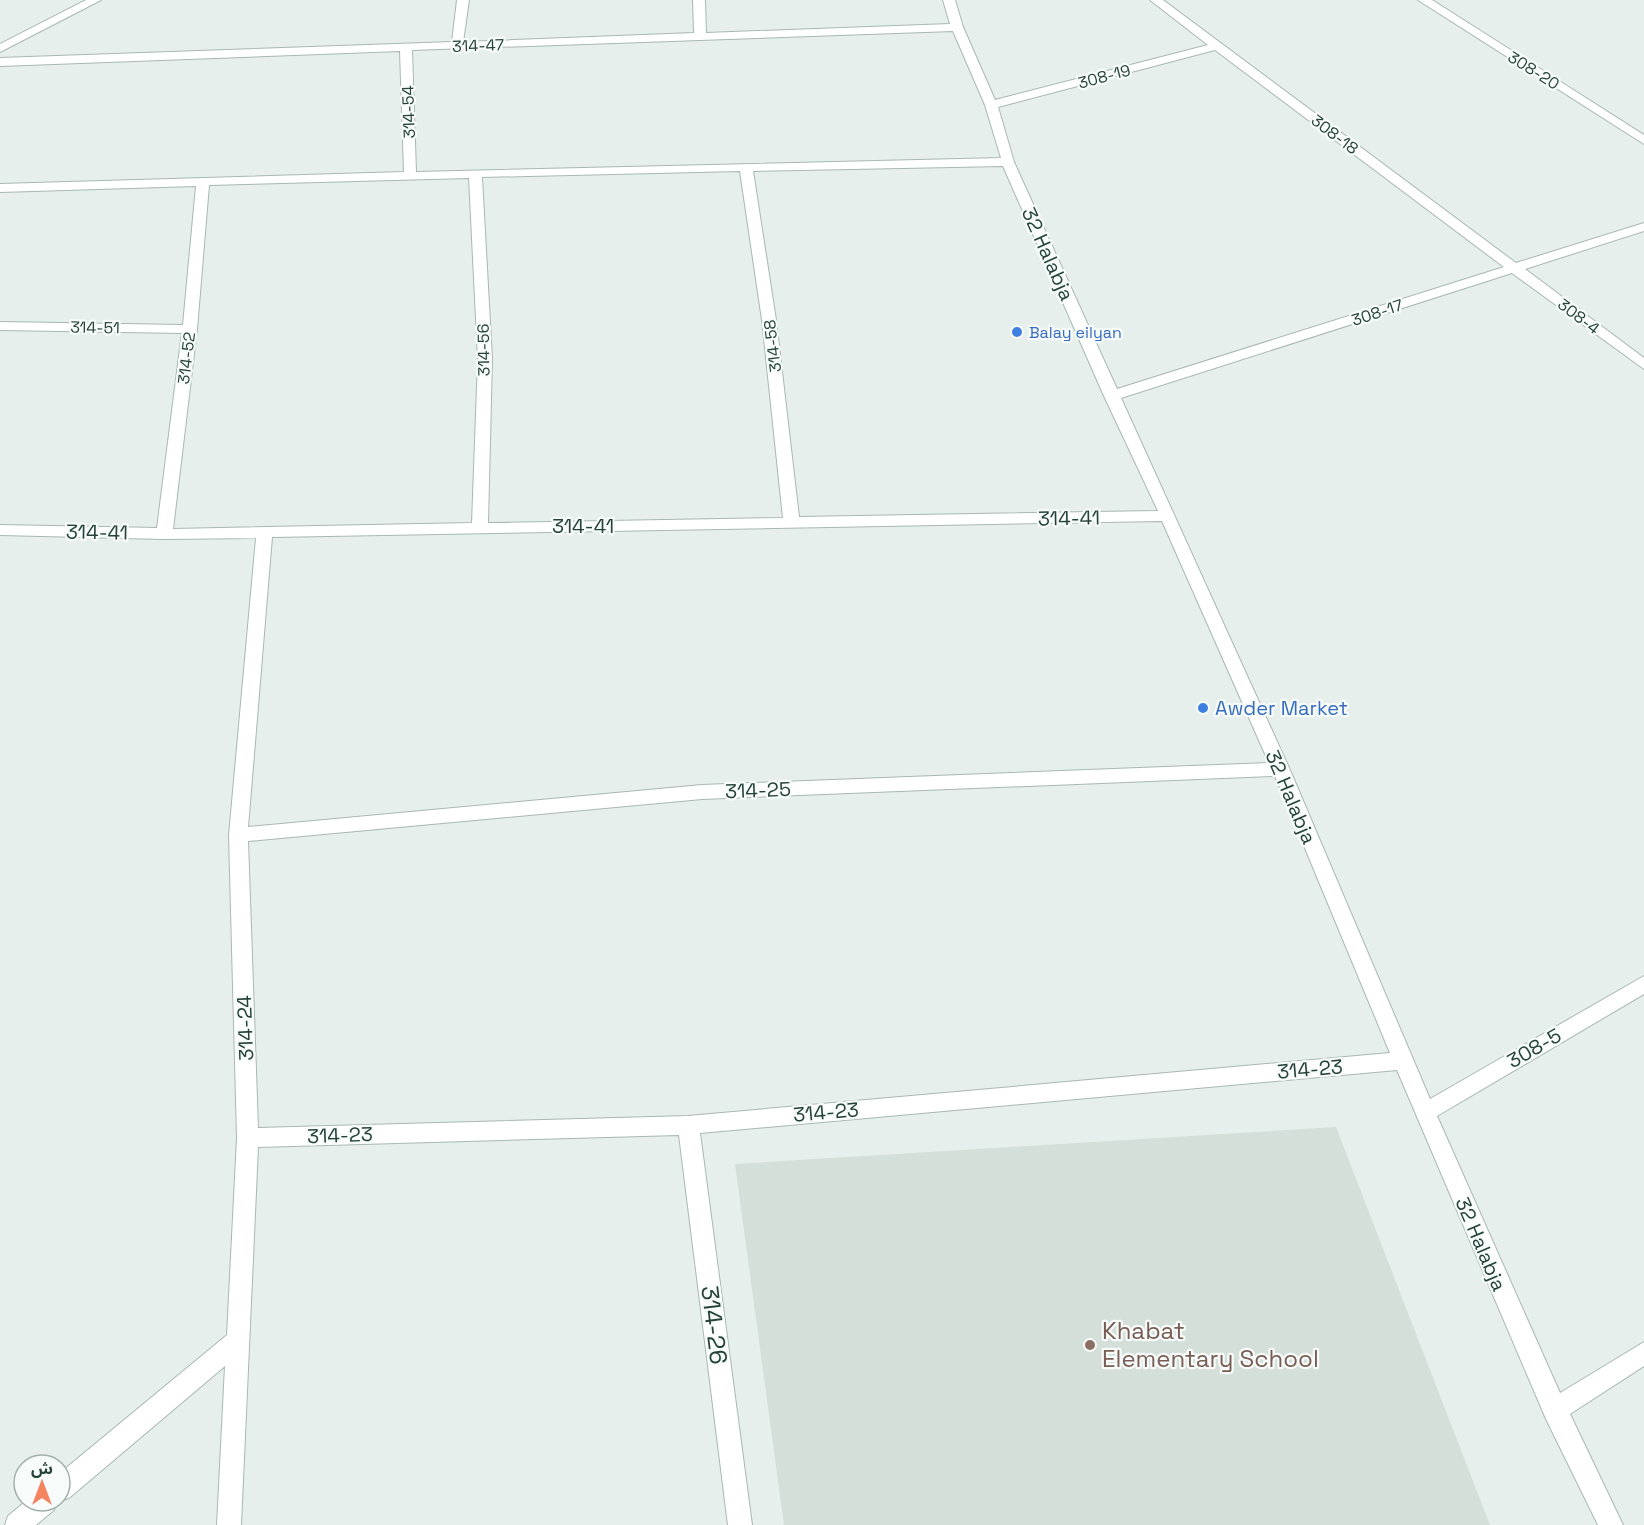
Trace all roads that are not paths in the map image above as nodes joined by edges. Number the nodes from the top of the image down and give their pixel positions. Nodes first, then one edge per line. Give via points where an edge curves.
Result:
1 (95, 0) edge
2 (464, 0) edge
3 (699, 0) edge
4 (949, 0) edge
5 (1156, 0) edge
6 (1424, 0) edge
7 (957, 27) junction
8 (700, 36) junction
9 (457, 45) junction
10 (1217, 46) junction
11 (406, 47) junction
12 (0, 49) edge
13 (0, 62) edge
14 (991, 105) junction
15 (1644, 140) edge
16 (1008, 162) junction
17 (746, 168) junction
18 (475, 174) junction
19 (410, 176) junction
20 (203, 182) junction
21 (0, 188) edge
22 (1644, 227) edge
23 (1515, 268) junction
24 (0, 326) edge
25 (190, 329) junction
26 (1644, 365) edge
27 (1111, 396) junction
28 (1166, 516) junction
29 (792, 524) junction
30 (480, 526) junction
31 (0, 530) edge
32 (265, 531) junction
33 (164, 534) junction
34 (1280, 769) junction
35 (238, 835) junction
36 (1644, 984) edge
37 (1401, 1061) junction
38 (1424, 1113) junction
39 (688, 1125) junction
40 (248, 1138) junction
41 (238, 1340) junction
42 (1644, 1353) edge
43 (1554, 1411) junction
44 (72, 1479) edge
45 (30, 1513) edge
46 (16, 1525) edge
47 (229, 1525) edge
48 (740, 1525) edge
49 (1611, 1525) edge

1 - 12 street
2 - 9 street
3 - 8 street
4 - 7 street, 32 Halabja
5 - 10 street, 308-18
6 - 15 street, 308-20
7 - 8 street, 314-47
7 - 14 street, 32 Halabja
8 - 9 street, 314-47
9 - 11 street, 314-47
10 - 14 street, 308-19
10 - 23 street, 308-18
11 - 13 street, 314-47
11 - 19 street, 314-54
14 - 16 street, 32 Halabja
16 - 17 street
16 - 27 street, 32 Halabja
17 - 18 street
17 - 29 street, 314-58 via 769,320
18 - 19 street
18 - 30 street, 314-56 via 485,359
19 - 20 street
20 - 21 street
20 - 25 street, 314-52
22 - 23 street, 308-17
23 - 26 street, 308-4
23 - 27 street, 308-17
24 - 25 street, 314-51
25 - 33 street, 314-52
27 - 28 street, 32 Halabja
28 - 29 street, 314-41
28 - 34 street, 32 Halabja
29 - 30 street, 314-41
30 - 32 street, 314-41
31 - 33 street, 314-41
32 - 33 street, 314-41
32 - 35 street, 314-24
34 - 35 street, 314-25 via 702,792
34 - 37 street, 32 Halabja
35 - 40 street, 314-24
36 - 38 street, 308-5
37 - 38 street, 32 Halabja
37 - 39 street, 314-23
38 - 43 street, 32 Halabja
39 - 40 street, 314-23
39 - 48 street, 314-26
40 - 41 street, 314-24
41 - 44 street
41 - 47 street, 314-24
42 - 43 street
43 - 49 street, 32 Halabja
45 - 46 street

